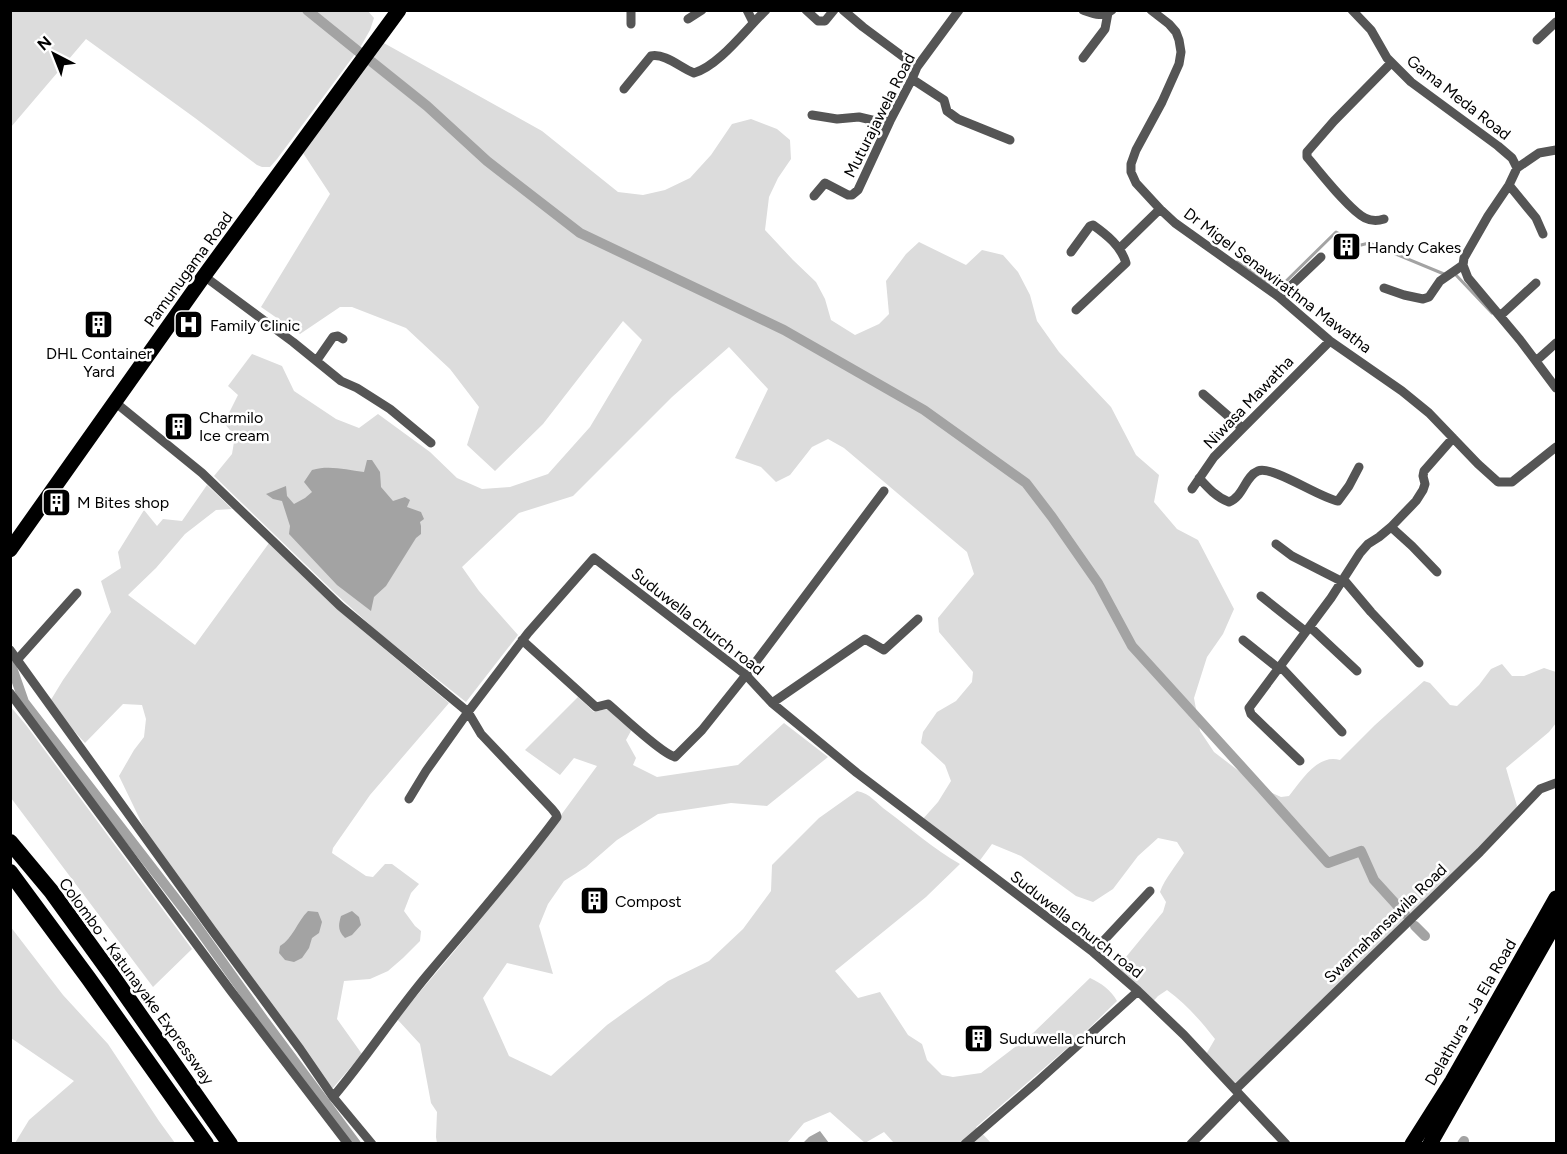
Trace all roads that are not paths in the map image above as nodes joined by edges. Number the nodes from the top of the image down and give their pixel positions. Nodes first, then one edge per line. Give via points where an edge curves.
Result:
1 (399, 10) edge
2 (631, 10) edge
3 (702, 10) edge
4 (747, 10) edge
5 (766, 10) edge
6 (806, 10) edge
7 (834, 10) edge
8 (843, 10) edge
9 (959, 10) edge
10 (1083, 10) edge
11 (1151, 10) edge
12 (1352, 10) edge
13 (1110, 12) edge
14 (688, 19) dead end
15 (753, 22) junction
16 (1557, 22) edge
17 (631, 24) dead end
18 (1537, 40) dead end
19 (1083, 58) dead end
20 (1391, 63) junction
21 (917, 67) junction
22 (912, 79) junction
23 (624, 89) dead end
24 (812, 115) dead end
25 (890, 122) junction
26 (1010, 140) dead end
27 (1557, 150) edge
28 (1517, 168) junction
29 (1509, 185) junction
30 (813, 196) dead end
31 (1160, 209) junction
32 (1384, 219) dead end
33 (1543, 234) dead end
34 (1119, 249) junction
35 (1071, 252) dead end
36 (1321, 257) dead end
37 (1463, 265) junction
38 (204, 276) junction
39 (1536, 283) dead end
40 (1384, 288) dead end
41 (1279, 297) junction
42 (1076, 310) dead end
43 (1500, 316) junction
44 (343, 339) dead end
45 (1330, 341) junction
46 (1557, 343) edge
47 (317, 360) junction
48 (1536, 360) junction
49 (1557, 388) edge
50 (1203, 394) dead end
51 (116, 403) junction
52 (1242, 428) junction
53 (1453, 438) junction
54 (431, 443) dead end
55 (1557, 447) edge
56 (1359, 467) dead end
57 (1199, 478) junction
58 (1192, 489) dead end
59 (884, 491) dead end
60 (1391, 527) junction
61 (1276, 544) dead end
62 (10, 550) edge
63 (1437, 572) dead end
64 (1344, 581) junction
65 (77, 593) dead end
66 (1261, 596) dead end
67 (918, 619) dead end
68 (1308, 629) junction
69 (1243, 639) dead end
70 (522, 640) junction
71 (10, 650) edge
72 (17, 660) junction
73 (1419, 663) dead end
74 (1279, 667) junction
75 (1357, 671) dead end
76 (746, 675) junction
77 (10, 693) edge
78 (772, 703) junction
79 (468, 712) junction
80 (1342, 732) dead end
81 (1300, 761) dead end
82 (1557, 783) edge
83 (409, 799) dead end
84 (10, 842) edge
85 (10, 872) edge
86 (1150, 891) dead end
87 (1557, 898) edge
88 (1557, 922) edge
89 (1093, 952) junction
90 (1138, 991) junction
91 (1238, 1092) junction
92 (333, 1097) junction
93 (206, 1143) edge
94 (230, 1143) edge
95 (348, 1143) edge
96 (372, 1143) edge
97 (965, 1143) edge
98 (1191, 1143) edge
99 (1286, 1143) edge
100 (1412, 1143) edge
101 (1430, 1143) edge

1 - 38 main road, Pamunugama Road
2 - 17 street
3 - 14 street
4 - 15 street
5 - 15 street
6 - 7 street via 818,21 825,21
8 - 21 street
9 - 21 street, Muturajawela Road
10 - 13 street via 1097,15
11 - 31 street, Dr Migel Senawirathna Mawatha via 1176,32 1181,52 1179,64 1131,164 1136,183
12 - 20 street, Gama Meda Road via 1371,30
13 - 19 street via 1105,29
15 - 23 street via 701,71 694,73 651,56
16 - 18 street
20 - 28 street, Gama Meda Road via 1498,146
20 - 32 street via 1307,152 1353,209 1366,219
21 - 22 street, Muturajawela Road
22 - 25 street, Muturajawela Road
22 - 26 street via 944,100 947,111 958,119
24 - 25 street
25 - 30 street, Muturajawela Road via 858,190 848,195 825,183
27 - 28 street via 1539,153
28 - 29 street
29 - 33 street via 1536,218
29 - 37 street
31 - 34 street
31 - 41 street, Dr Migel Senawirathna Mawatha
34 - 35 street via 1093,225
34 - 42 street via 1126,262
36 - 41 street
37 - 40 street via 1423,299
37 - 43 street via 1468,279
38 - 47 street
38 - 51 main road, Pamunugama Road
39 - 43 street
41 - 45 street, Dr Migel Senawirathna Mawatha
43 - 48 street
44 - 47 street via 333,337
45 - 52 street, Niwasa Mawatha
45 - 53 street, Dr Migel Senawirathna Mawatha via 1402,391
46 - 48 street
47 - 54 street via 341,381 390,409
48 - 49 street
50 - 52 street
51 - 62 main road, Pamunugama Road
51 - 79 street via 202,473 340,606
52 - 57 street, Niwasa Mawatha
53 - 55 street, Dr Migel Senawirathna Mawatha via 1498,483 1512,482
53 - 60 street via 1424,471 1425,484 1416,501
56 - 57 street via 1338,501 1266,470 1254,473 1235,500 1229,502
57 - 58 street, Niwasa Mawatha
59 - 76 street
60 - 63 street
60 - 64 street via 1360,553
61 - 64 street
64 - 68 street
64 - 73 street
65 - 72 street
66 - 68 street
67 - 78 street via 884,650 865,639
68 - 74 street
68 - 75 street
69 - 74 street
70 - 76 street, Suduwella church road via 594,558
70 - 76 street via 596,707 608,704 675,757
70 - 79 street, Suduwella church road
71 - 72 street
72 - 92 street
74 - 80 street
74 - 81 street via 1248,710
76 - 78 street, Suduwella church road
77 - 95 street
78 - 89 street, Suduwella church road via 857,773
79 - 83 street, Suduwella church road
79 - 92 street via 481,735 557,817
82 - 91 street, Swarnahansawila Road via 1540,789
84 - 94 highway, Colombo - Katunayake Expressway via 51,891
85 - 93 highway
86 - 89 street
87 - 100 main road, Delathura - Ja Ela Road
88 - 101 main road, Delathura - Ja Ela Road
89 - 90 street, Suduwella church road
90 - 91 street, Suduwella church road
90 - 97 street
91 - 98 street, Swarnahansawila Road
91 - 99 street, Suduwella church road
92 - 96 street

